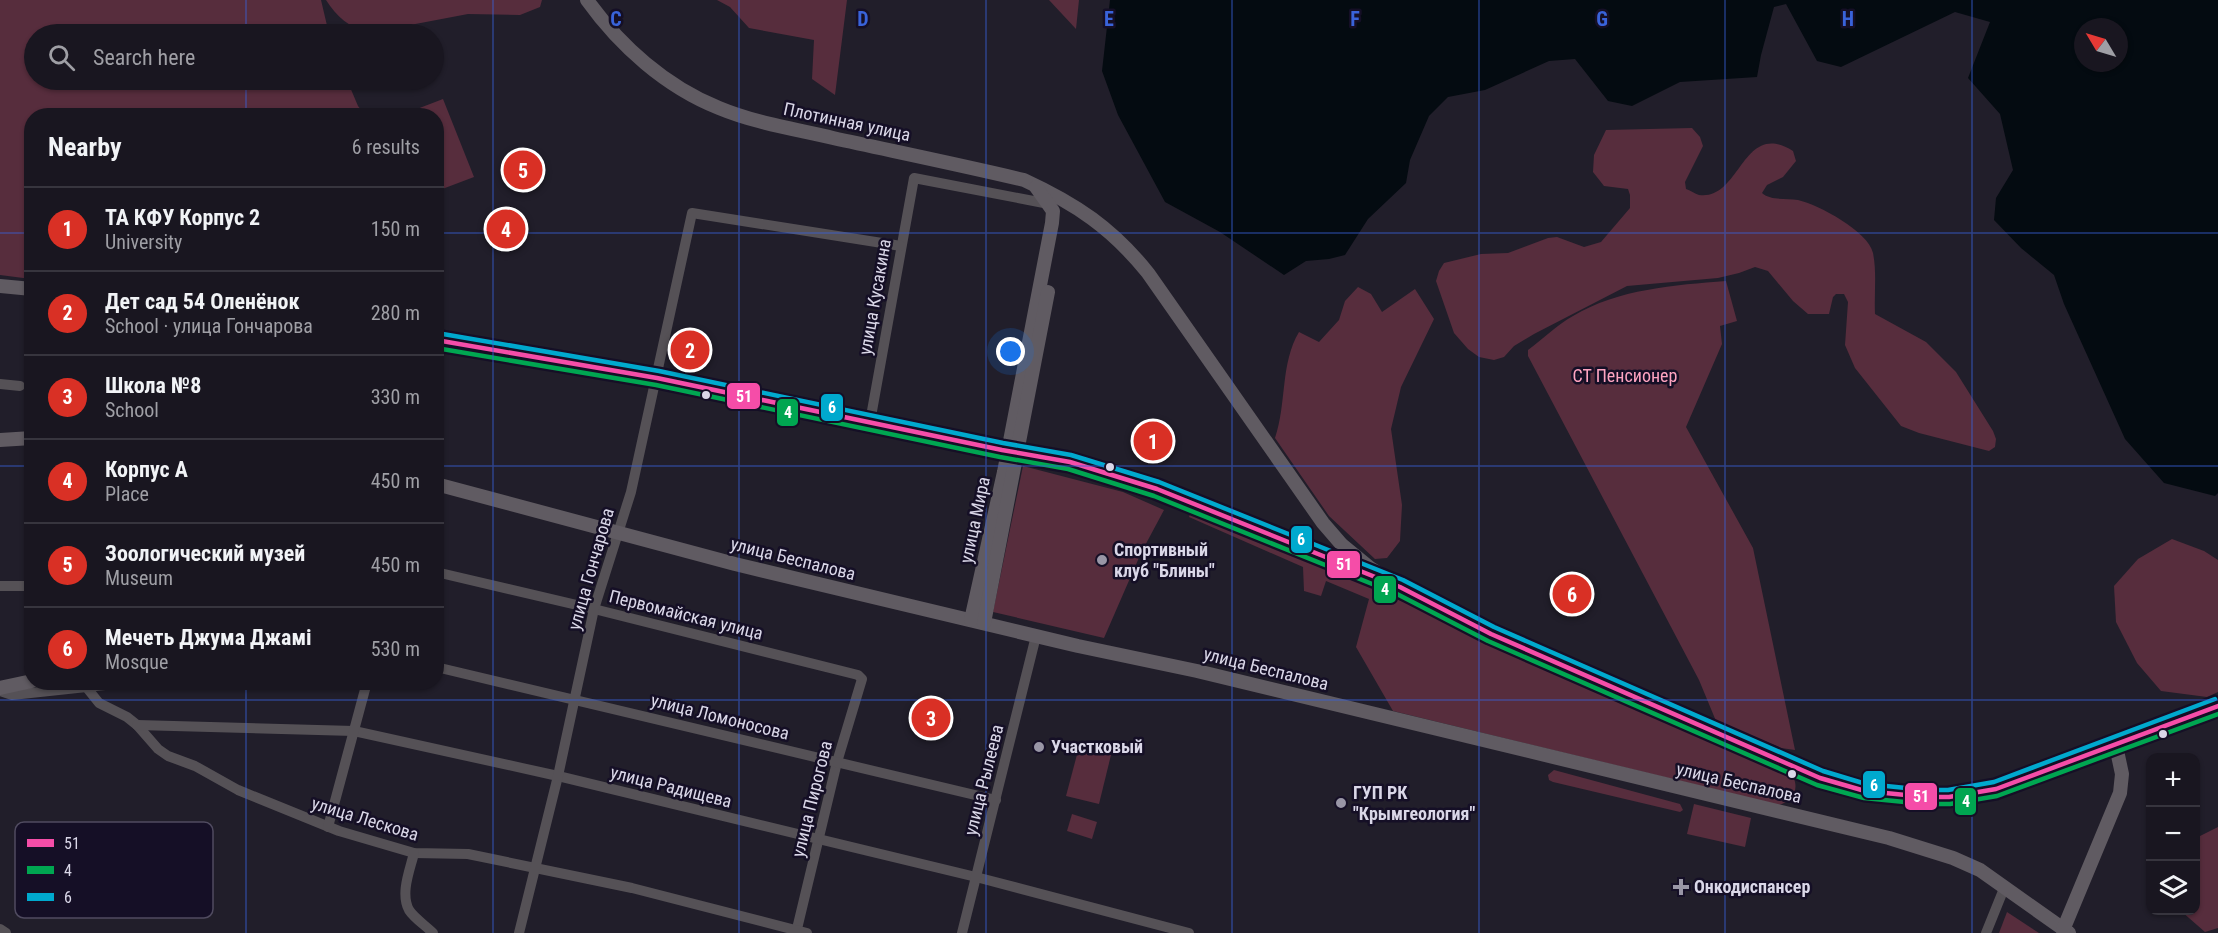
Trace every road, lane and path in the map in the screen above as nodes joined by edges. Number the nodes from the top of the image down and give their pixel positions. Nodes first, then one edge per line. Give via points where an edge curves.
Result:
1 (587, 0) edge
2 (1035, 185) junction
3 (1065, 200) junction
4 (1049, 204) junction
5 (901, 246) junction
6 (0, 286) edge
7 (24, 289) edge
8 (444, 341) edge
9 (657, 378) junction
10 (0, 384) edge
11 (20, 386) dead end
12 (870, 422) junction
13 (24, 436) edge
14 (0, 440) edge
15 (1012, 451) junction
16 (444, 486) edge
17 (1251, 527) junction
18 (617, 532) junction
19 (1345, 564) junction
20 (444, 574) edge
21 (1356, 576) junction
22 (0, 586) edge
23 (24, 586) edge
24 (1400, 587) junction
25 (594, 609) junction
26 (1459, 618) junction
27 (978, 621) junction
28 (1036, 636) junction
29 (444, 669) edge
30 (858, 675) joint
31 (24, 683) edge
32 (0, 690) edge
33 (62, 690) edge
34 (89, 690) edge
35 (365, 690) edge
36 (574, 699) junction
37 (2218, 706) edge
38 (137, 725) junction
39 (354, 731) junction
40 (2116, 746) junction
41 (837, 762) junction
42 (558, 776) junction
43 (996, 800) junction
44 (328, 827) junction
45 (819, 841) junction
46 (414, 854) junction
47 (536, 867) junction
48 (976, 877) junction
49 (2005, 886) junction
50 (0, 929) edge
51 (2066, 931) edge
52 (800, 932) edge
53 (6, 933) edge
54 (433, 933) edge
55 (519, 933) edge
56 (963, 933) edge
57 (1189, 933) edge
58 (1986, 933) edge

1 - 2 main road, Плотинная улица via 633,53 693,95 727,111
2 - 3 main road, Плотинная улица
2 - 4 main road
3 - 15 main road, улица Мира
3 - 19 main road via 1134,265
3 - 24 main road via 1109,230 1140,262 1331,534
4 - 5 street, улица Кусакина via 914,178
4 - 15 main road, улица Мира via 1052,224
5 - 9 street, улица Гончарова via 692,213
5 - 12 street, улица Кусакина
6 - 7 main road
8 - 9 main road
9 - 12 main road
9 - 18 street, улица Гончарова via 631,492
10 - 11 street
12 - 15 main road
13 - 14 main road
15 - 17 main road via 1121,476
15 - 27 main road, улица Мира
16 - 18 main road, улица Беспалова
17 - 19 main road
17 - 21 main road
18 - 25 street, улица Гончарова
18 - 27 main road, улица Беспалова
19 - 21 main road
19 - 24 main road
20 - 25 street, Первомайская улица
21 - 26 main road
22 - 23 street
24 - 26 main road
25 - 30 street, Первомайская улица
25 - 36 street, улица Гончарова
26 - 40 main road via 1820,778 1865,791 1926,797 1974,794
27 - 28 main road, улица Беспалова
28 - 43 street, улица Рылеева
28 - 49 main road, улица Беспалова via 1197,671 1889,838 1953,858
29 - 36 street, улица Ломоносова
30 - 41 street, улица Пирогова via 862,679
31 - 32 main road
32 - 33 street via 12,694
34 - 38 street, улица Лескова via 99,703
35 - 39 street
36 - 41 street, улица Ломоносова
36 - 42 street, улица Гончарова
37 - 40 main road
38 - 39 street, улица Радищева
38 - 44 street, улица Лескова via 168,756
39 - 42 street, улица Радищева
39 - 44 street
40 - 51 main road via 2122,774 2120,793
41 - 43 street, улица Ломоносова
41 - 45 street, улица Пирогова
42 - 45 street, улица Радищева
42 - 47 street, улица Гончарова
43 - 48 street, улица Рылеева
44 - 46 street, улица Лескова
45 - 48 street, улица Радищева
45 - 52 street, улица Пирогова
46 - 47 street, улица Лескова via 468,854
46 - 54 street via 406,899 410,912
47 - 52 street, улица Лескова
47 - 55 street, улица Гончарова
48 - 56 street, улица Рылеева
48 - 57 street, улица Радищева
49 - 51 main road, улица Беспалова
49 - 58 street
50 - 53 street

